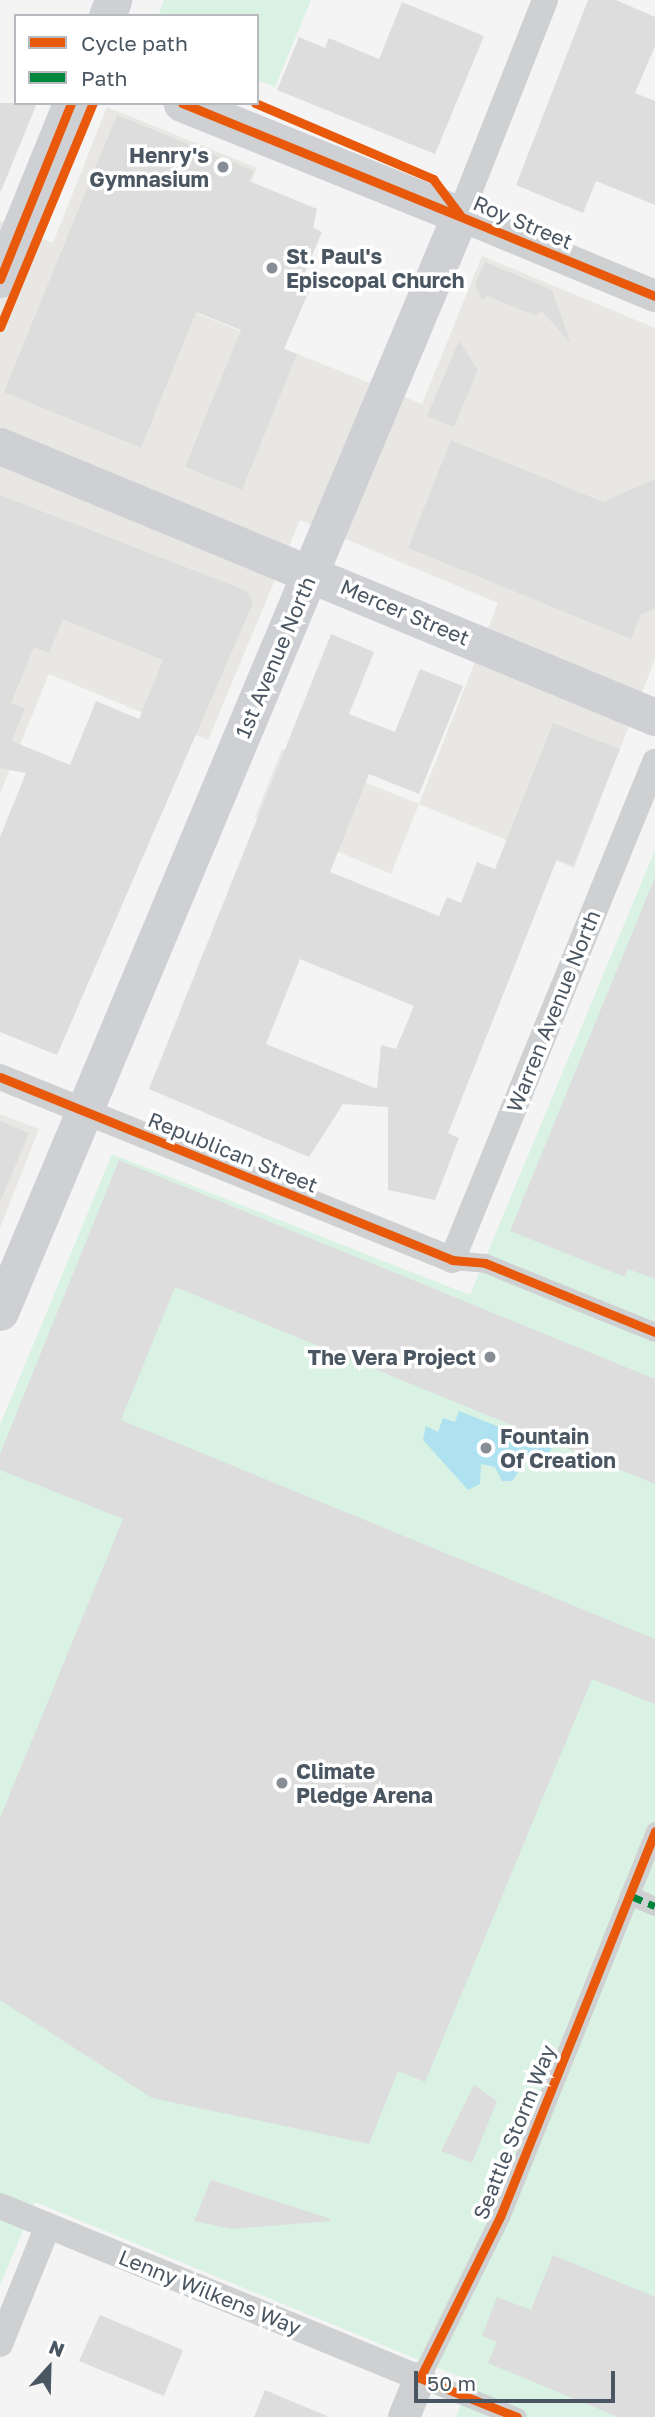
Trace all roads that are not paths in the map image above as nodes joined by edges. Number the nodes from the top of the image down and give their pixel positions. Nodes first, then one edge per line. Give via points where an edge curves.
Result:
1 (545, 0) edge
2 (70, 105) edge
3 (187, 105) edge
4 (460, 215) junction
5 (0, 279) edge
6 (655, 296) edge
7 (0, 446) edge
8 (311, 573) junction
9 (655, 717) edge
10 (655, 761) edge
11 (0, 1076) edge
12 (85, 1111) junction
13 (452, 1260) junction
14 (0, 1312) edge
15 (655, 1332) edge
16 (655, 1831) edge
17 (629, 1895) junction
18 (655, 1906) edge
19 (0, 2206) edge
20 (48, 2226) junction
21 (0, 2344) edge
22 (420, 2378) junction
23 (404, 2417) edge
24 (517, 2417) edge

1 - 4 street, 1st Avenue North
2 - 5 main road
3 - 4 main road, Roy Street
4 - 6 street, Roy Street
4 - 8 main road, 1st Avenue North
7 - 8 main road, Mercer Street
8 - 9 main road, Mercer Street
8 - 12 main road, 1st Avenue North
10 - 13 street, Warren Avenue North
11 - 12 street, Republican Street
12 - 13 street, Republican Street
12 - 14 main road, 1st Avenue North
13 - 15 street via 485,1263
16 - 17 street, Seattle Storm Way
17 - 18 street
17 - 22 street, Seattle Storm Way via 500,2217
19 - 20 street, Lenny Wilkens Way
20 - 21 street
20 - 22 street, Lenny Wilkens Way
22 - 23 street
22 - 24 street

